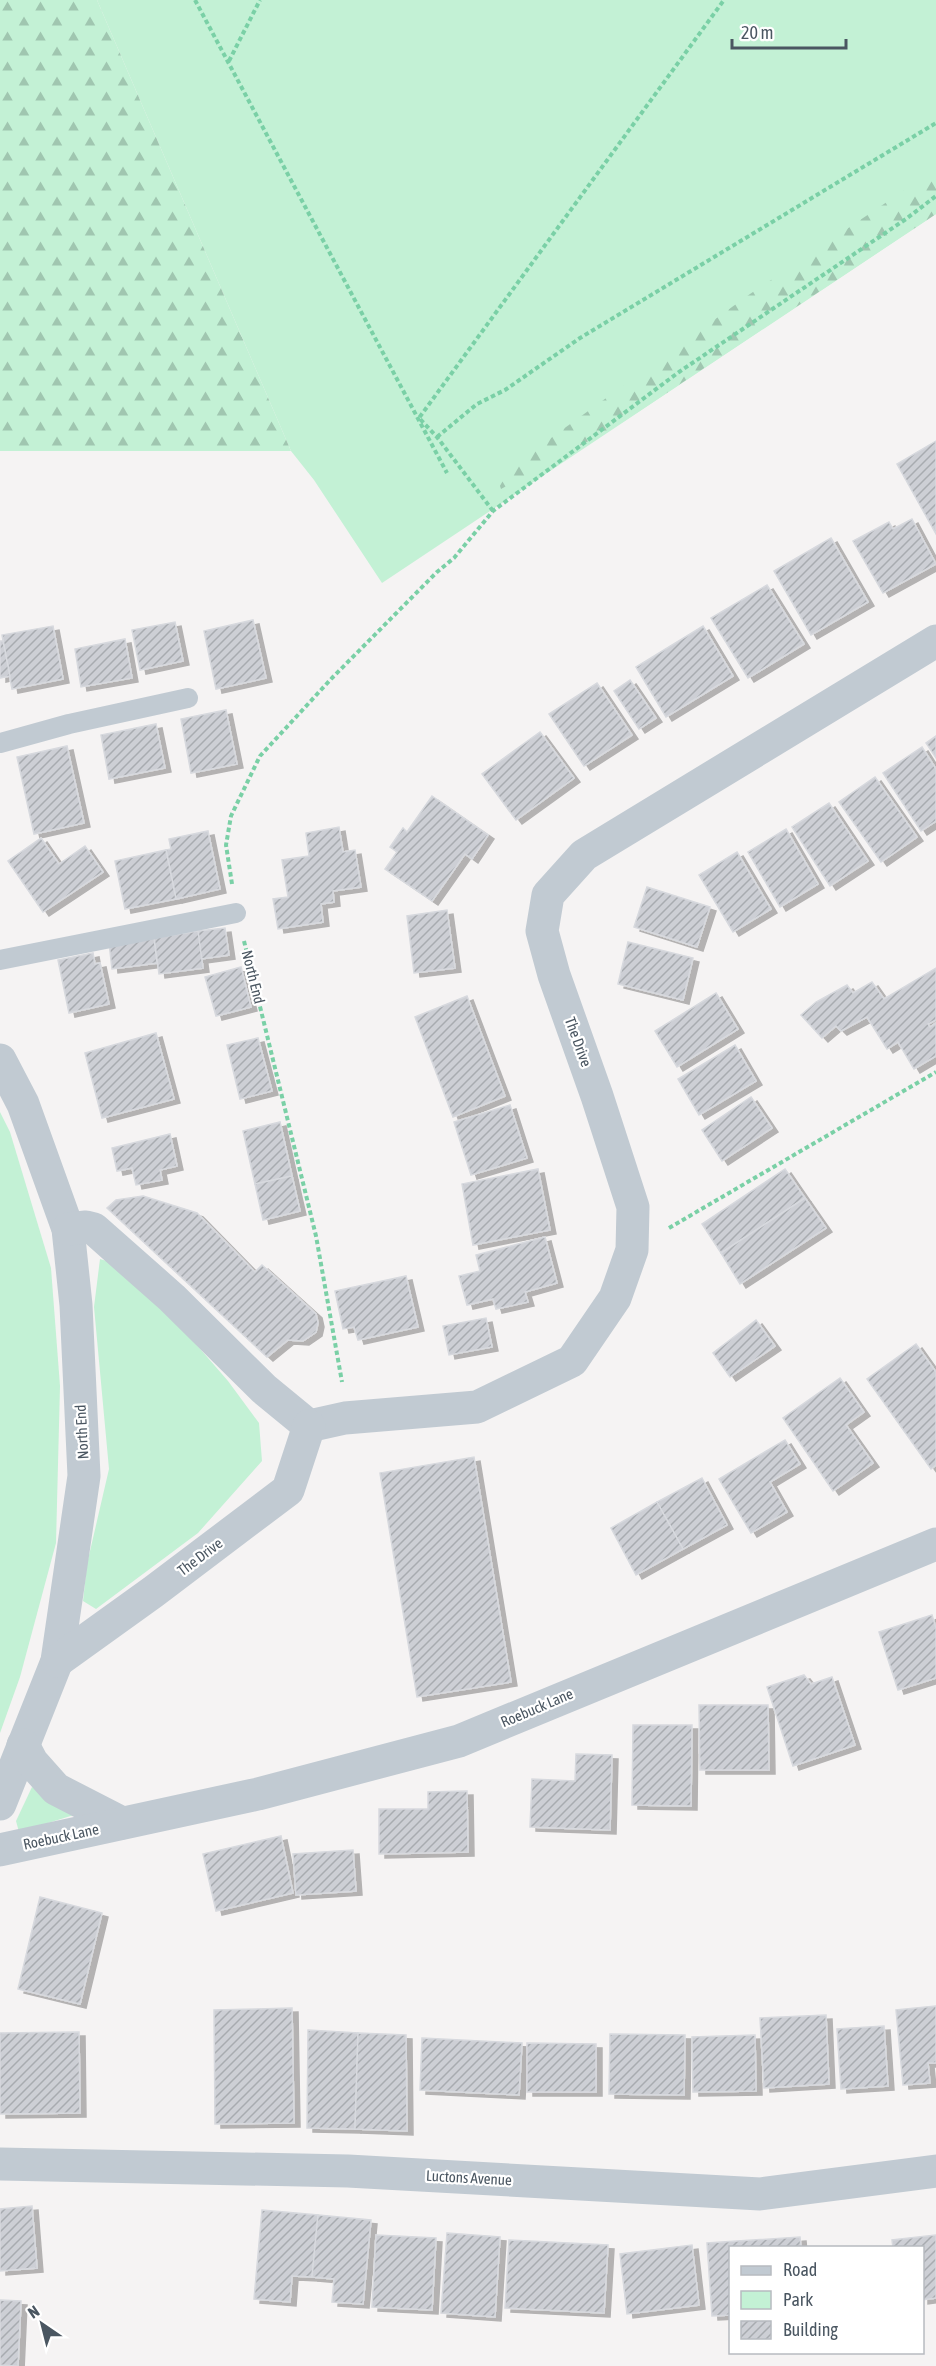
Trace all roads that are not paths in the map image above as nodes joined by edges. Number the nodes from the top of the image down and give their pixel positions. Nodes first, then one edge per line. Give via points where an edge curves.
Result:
1 (936, 641) edge
2 (188, 698) dead end
3 (0, 743) edge
4 (236, 913) road end
5 (0, 960) edge
6 (0, 1060) edge
7 (68, 1229) junction
8 (309, 1426) junction
9 (936, 1544) edge
10 (57, 1661) junction
11 (23, 1745) junction
12 (0, 1804) edge
13 (122, 1823) junction
14 (0, 1850) edge
15 (0, 2164) edge
16 (936, 2171) edge

1 - 8 street, The Drive via 584,855 548,895 542,931 633,1207 632,1250 615,1298 572,1361 477,1407 345,1418
2 - 3 lane via 69,723
4 - 5 lane
6 - 7 street, North End via 23,1104
7 - 8 street via 94,1229 172,1298 264,1389
7 - 10 street, North End via 76,1305 84,1476
8 - 10 street, The Drive via 288,1490
9 - 13 street, Roebuck Lane via 459,1741 258,1794
10 - 11 street, North End
11 - 12 street, North End
11 - 13 street, Roebuck Lane via 56,1789
13 - 14 street, Roebuck Lane
15 - 16 street, Luctons Avenue via 348,2171 760,2194

